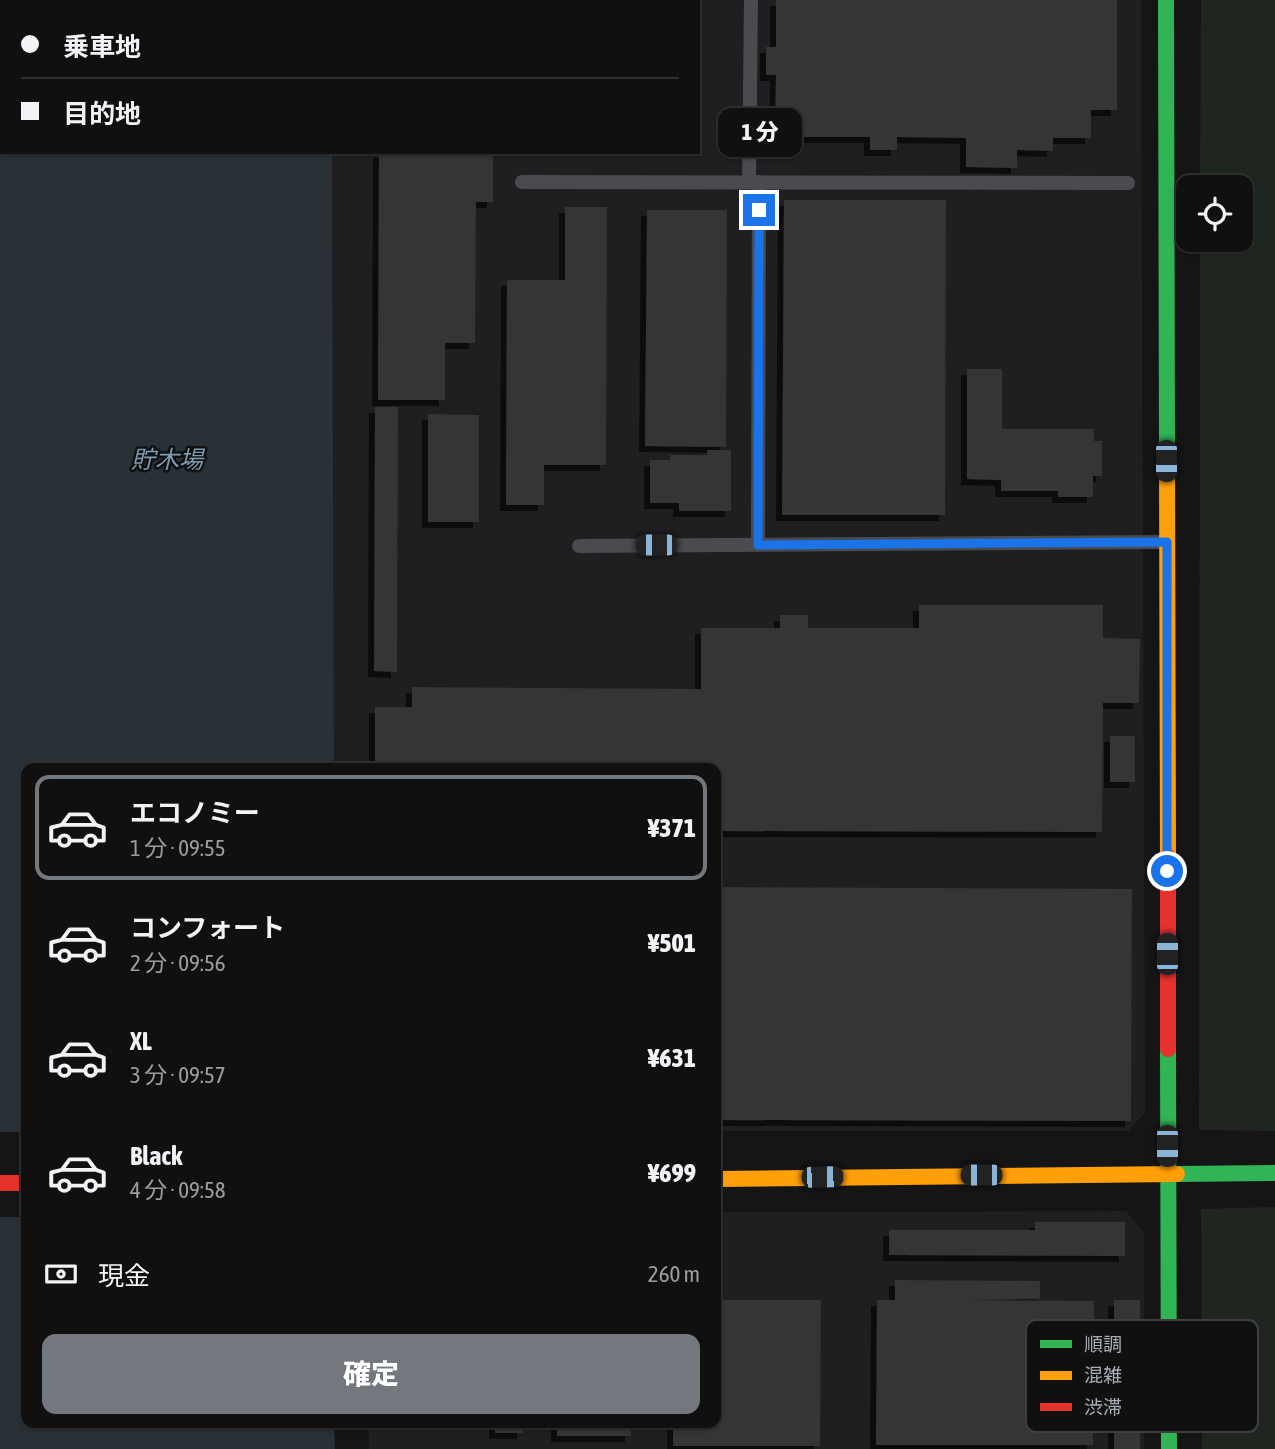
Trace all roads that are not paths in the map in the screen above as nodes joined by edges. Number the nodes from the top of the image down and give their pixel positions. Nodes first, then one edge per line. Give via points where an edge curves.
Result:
1 (751, 0) edge
2 (1166, 0) edge
3 (522, 182) dead end
4 (754, 182) junction
5 (1128, 183) dead end
6 (1167, 542) junction
7 (758, 545) junction
8 (579, 546) dead end
9 (1167, 1173) junction
10 (1275, 1173) edge
11 (721, 1179) edge
12 (0, 1183) edge
13 (21, 1183) edge
14 (1168, 1320) edge

1 - 4 lane
2 - 6 street
3 - 4 lane
4 - 5 lane
4 - 7 lane
6 - 7 lane
6 - 9 street
7 - 8 lane
9 - 10 street
9 - 11 street
9 - 14 street
12 - 13 street

